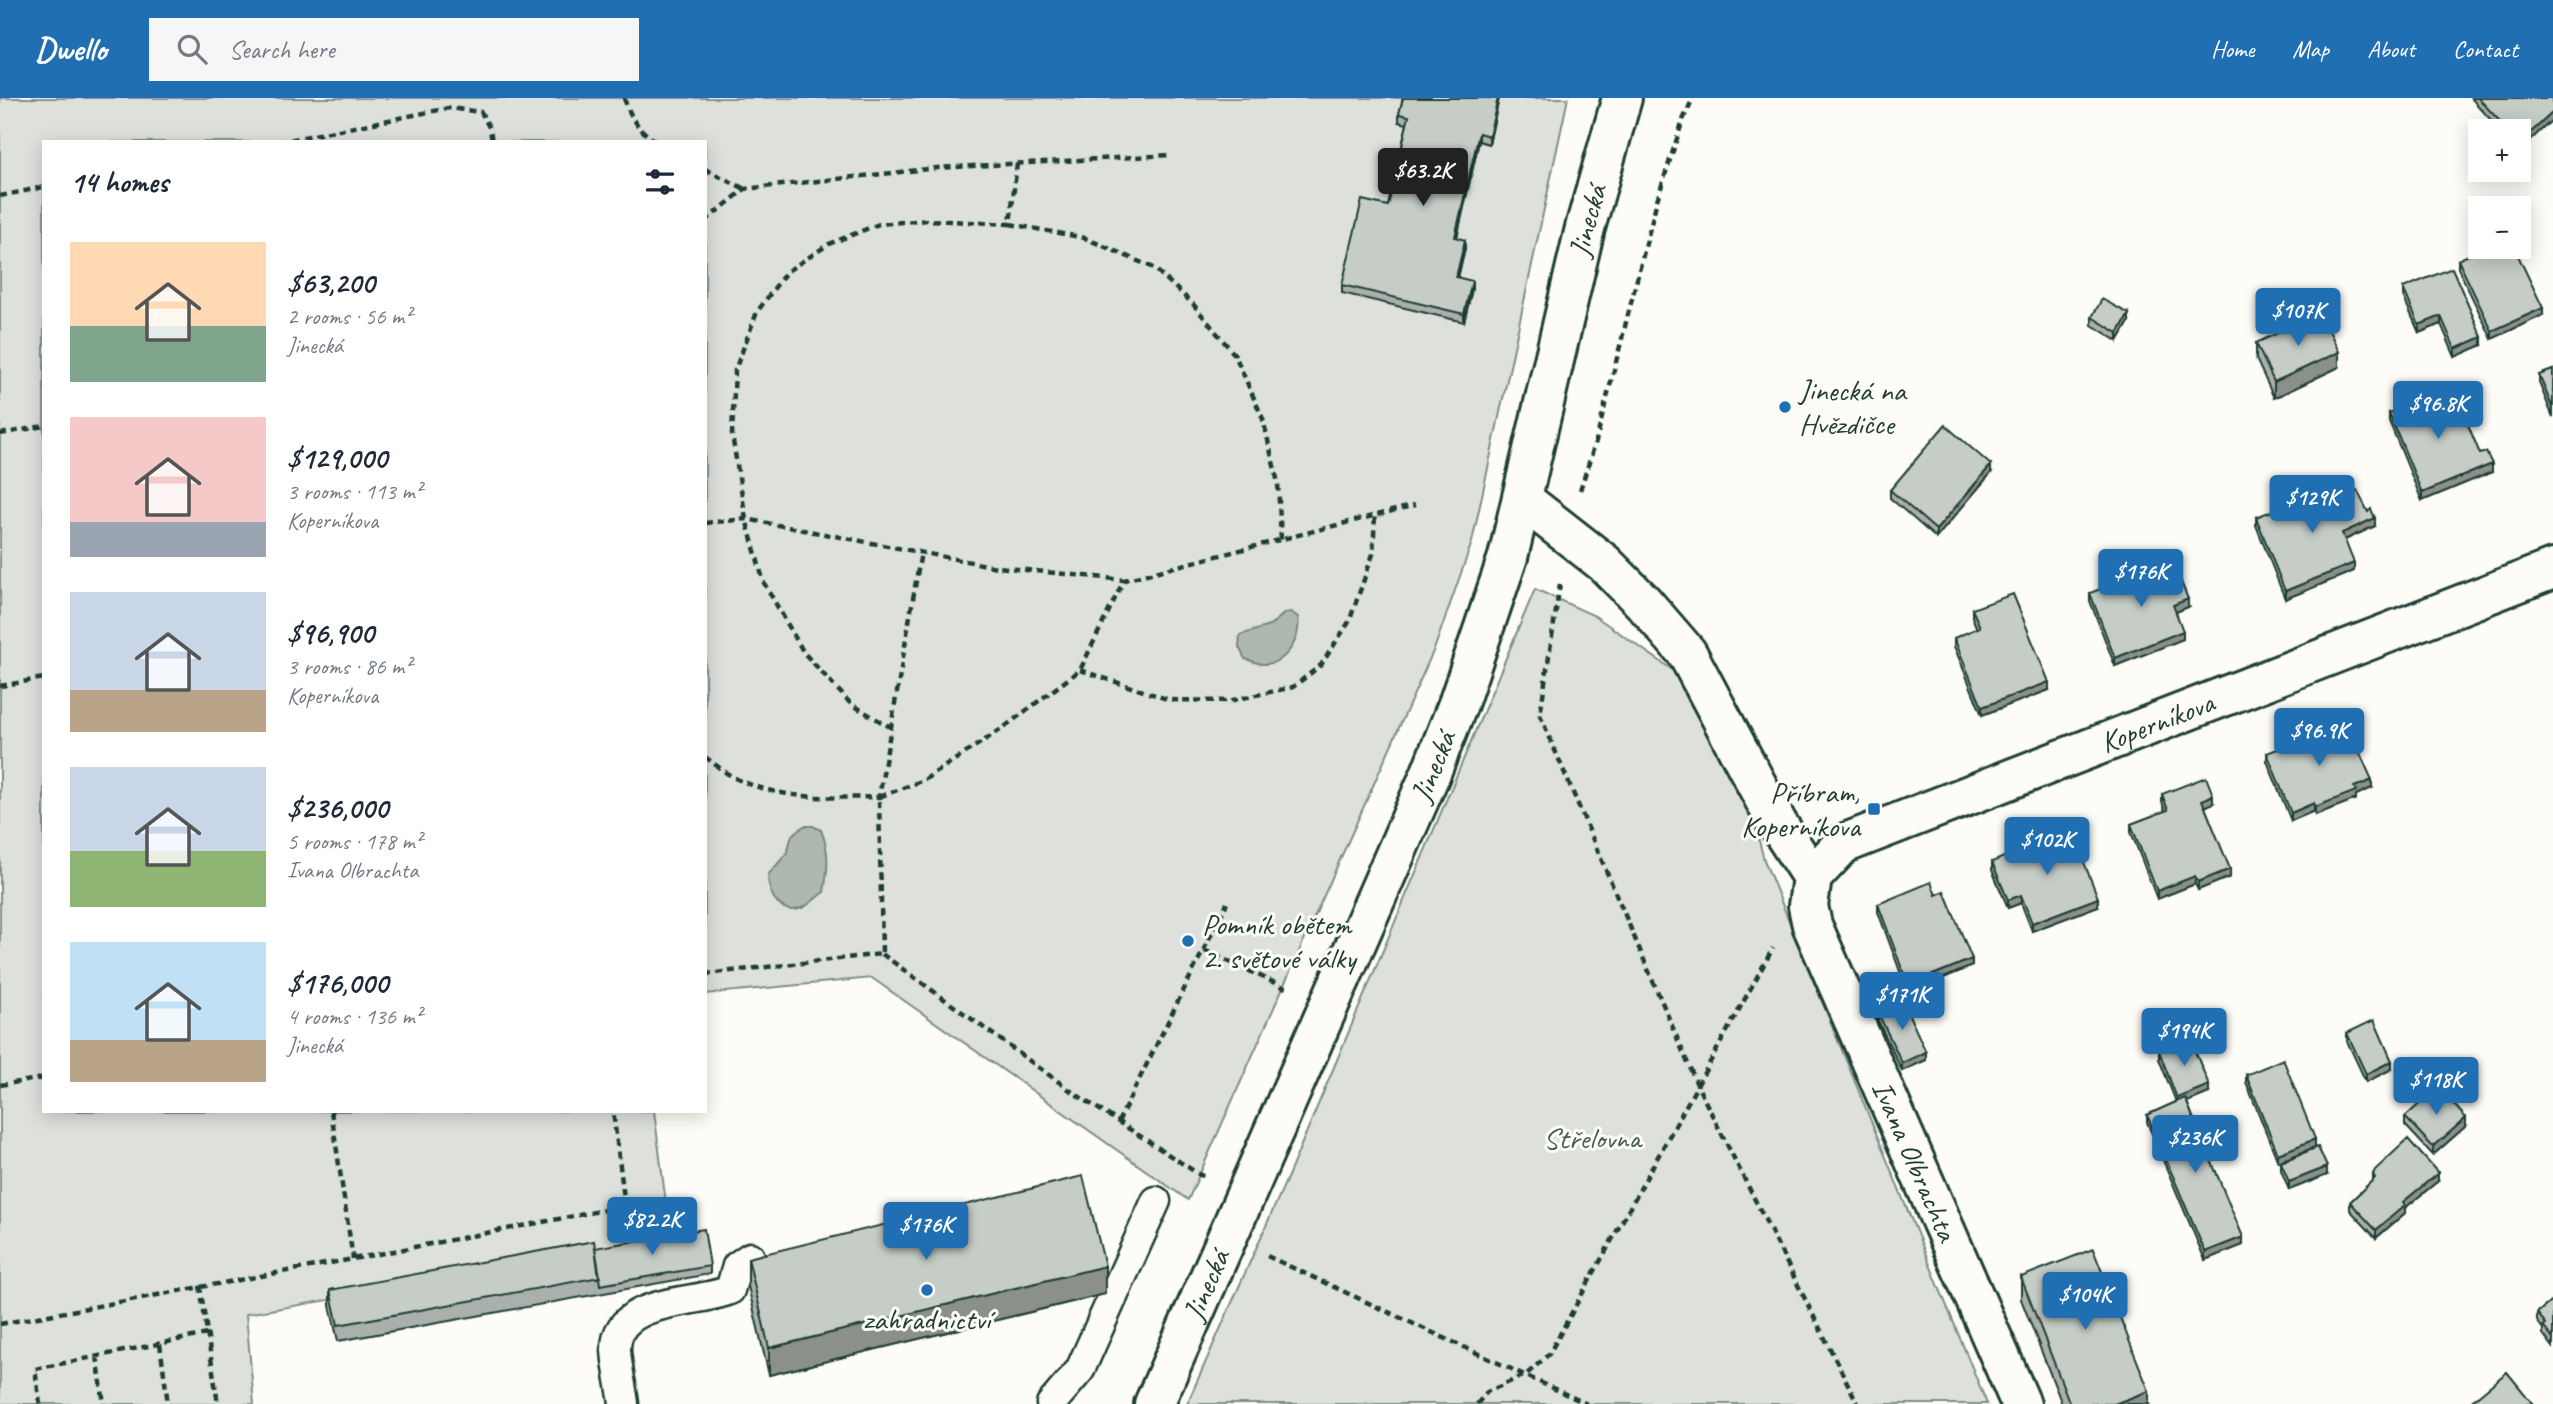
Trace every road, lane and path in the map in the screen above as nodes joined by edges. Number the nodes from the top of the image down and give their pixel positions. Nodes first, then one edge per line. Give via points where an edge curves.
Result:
1 (624, 98) edge
2 (1622, 98) edge
3 (1693, 98) edge
4 (289, 140) edge
5 (492, 140) edge
6 (654, 140) edge
7 (1171, 155) dead end
8 (1017, 163) junction
9 (707, 170) edge
10 (42, 187) edge
11 (745, 189) junction
12 (0, 196) edge
13 (707, 219) edge
14 (1010, 223) junction
15 (42, 426) edge
16 (0, 433) edge
17 (1522, 499) junction
18 (1415, 505) dead end
19 (1375, 515) junction
20 (746, 519) junction
21 (707, 523) edge
22 (1568, 535) junction
23 (1281, 540) junction
24 (921, 552) junction
25 (2553, 569) edge
26 (1124, 580) junction
27 (1080, 670) junction
28 (42, 678) edge
29 (0, 686) edge
30 (892, 728) junction
31 (707, 759) edge
32 (879, 797) junction
33 (1812, 877) junction
34 (1227, 903) dead end
35 (1774, 947) dead end
36 (1205, 950) junction
37 (882, 954) junction
38 (707, 975) edge
39 (1291, 990) dead end
40 (42, 1077) edge
41 (0, 1085) edge
42 (1698, 1087) junction
43 (331, 1113) edge
44 (613, 1113) edge
45 (1118, 1122) junction
46 (1205, 1176) dead end
47 (1156, 1201) dead end
48 (1227, 1238) junction
49 (750, 1257) edge
50 (353, 1259) junction
51 (200, 1286) junction
52 (0, 1324) edge
53 (207, 1334) junction
54 (160, 1344) junction
55 (97, 1356) junction
56 (1527, 1374) junction
57 (40, 1404) edge
58 (104, 1404) edge
59 (168, 1404) edge
60 (218, 1404) edge
61 (624, 1404) edge
62 (1051, 1404) edge
63 (1154, 1404) edge
64 (1477, 1404) edge
65 (1587, 1404) edge
66 (1858, 1404) edge
67 (2021, 1404) edge

1 - 6 path via 645,135
2 - 17 street, Jinecká via 1585,228
3 - 22 path via 1657,200
4 - 5 path via 449,108 481,112
7 - 8 path
8 - 11 path via 937,167
8 - 14 path
9 - 11 path
10 - 12 path
11 - 13 path
14 - 20 path via 928,219 879,224 829,244 786,272 757,312 736,370 732,435
14 - 23 path via 1085,238 1143,262 1193,303 1235,355 1263,419 1278,484
15 - 16 path
17 - 22 street
17 - 48 street, Jinecká via 1508,557 1430,775
18 - 19 path
19 - 23 path
19 - 27 path via 1373,554 1349,622 1321,665 1293,687 1229,701 1170,700
20 - 21 path
20 - 24 path
20 - 30 path via 764,583 804,653 851,704
22 - 33 street via 1604,563 1687,653 1777,822
22 - 42 path via 1540,715
23 - 26 path
24 - 26 path via 998,567
24 - 30 path
25 - 33 street, Koperníkova via 1843,844
26 - 27 path
27 - 32 path via 924,780
28 - 29 path
30 - 32 path
31 - 32 path via 734,779 774,793
32 - 37 path
33 - 67 street, Ivana Olbrachta via 1808,906 1812,925
34 - 36 path
35 - 42 path
36 - 39 path
36 - 45 path
37 - 38 path
37 - 45 path
40 - 41 path
42 - 56 path via 1549,1354
42 - 66 path
43 - 50 path
44 - 50 path via 625,1206
45 - 46 path
47 - 62 lane via 1080,1370
48 - 56 path
48 - 63 street, Jinecká
49 - 61 lane via 737,1266 730,1290 643,1310 624,1323 616,1348
50 - 51 path
51 - 52 path
51 - 53 path
53 - 54 path
53 - 60 path
54 - 55 path
54 - 59 path
55 - 57 path via 35,1369
55 - 58 path
56 - 64 path via 1487,1392
56 - 65 path

